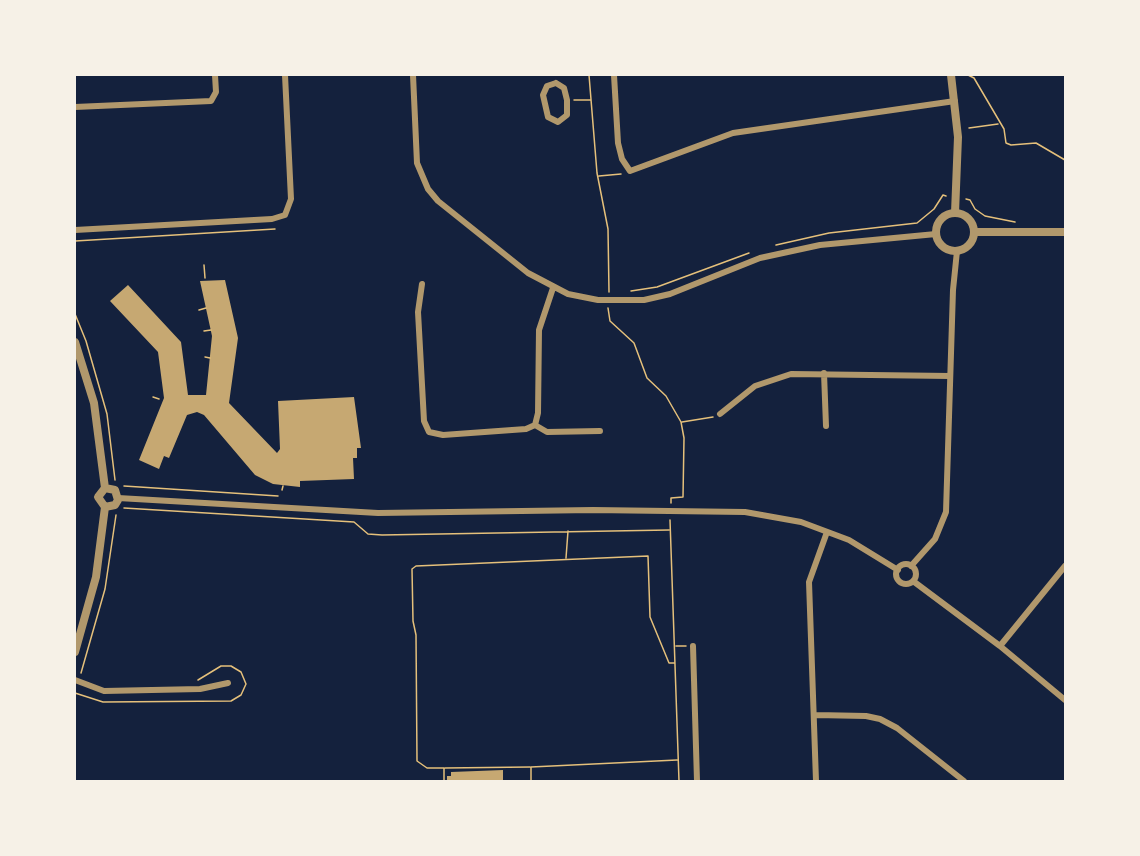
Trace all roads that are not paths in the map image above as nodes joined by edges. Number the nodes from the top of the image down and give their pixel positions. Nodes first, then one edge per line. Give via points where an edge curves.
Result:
1 (215, 75) edge
2 (285, 75) edge
3 (412, 75) edge
4 (557, 75) edge
5 (614, 75) edge
6 (951, 75) edge
7 (556, 83) junction
8 (955, 101) junction
9 (75, 107) edge
10 (955, 213) junction
11 (75, 230) edge
12 (974, 232) junction
13 (1065, 232) edge
14 (936, 234) junction
15 (957, 251) junction
16 (422, 284) dead end
17 (553, 288) junction
18 (75, 342) edge
19 (824, 373) junction
20 (950, 376) junction
21 (720, 414) road end
22 (535, 425) junction
23 (826, 426) dead end
24 (600, 431) dead end
25 (105, 488) junction
26 (118, 498) junction
27 (105, 507) junction
28 (827, 532) junction
29 (911, 566) junction
30 (1065, 566) edge
31 (898, 570) junction
32 (913, 581) junction
33 (1000, 645) junction
34 (693, 646) road end
35 (75, 652) edge
36 (77, 681) edge
37 (228, 683) dead end
38 (1065, 700) edge
39 (816, 715) junction
40 (697, 781) edge
41 (816, 781) edge
42 (964, 781) edge

1 - 9 street via 215,98 203,103
2 - 11 street via 291,199 285,215 272,219
3 - 17 street via 417,163 428,189 528,273
4 - 7 street
5 - 8 street via 618,143 630,171 733,133
6 - 8 street
7 - 7 street via 564,88 567,100 567,115 558,122 548,117 543,95 547,86
8 - 10 street
10 - 12 street via 970,221
10 - 14 street via 941,219
12 - 13 street
12 - 15 street via 971,243
14 - 15 street via 943,247
14 - 17 street via 853,240 770,256 644,300 598,300
15 - 20 street
16 - 22 street via 418,312 424,421 429,432 443,435 526,429
17 - 22 street via 539,330
18 - 25 street via 94,403
19 - 20 street
19 - 21 street via 791,374 755,386
19 - 23 street
20 - 29 street via 946,512 935,539
22 - 24 street via 547,432
25 - 26 street via 115,490
25 - 27 street via 98,497
26 - 27 street via 115,506
26 - 28 street via 378,513 745,512 801,522
27 - 35 street via 96,577
28 - 31 street via 849,540
28 - 39 street via 808,582
29 - 31 street via 904,565
29 - 32 street via 916,572
30 - 33 street
31 - 32 street via 901,582
32 - 33 street
33 - 38 street
34 - 40 street
36 - 37 street via 104,691 200,688
39 - 41 street
39 - 42 street via 880,719

